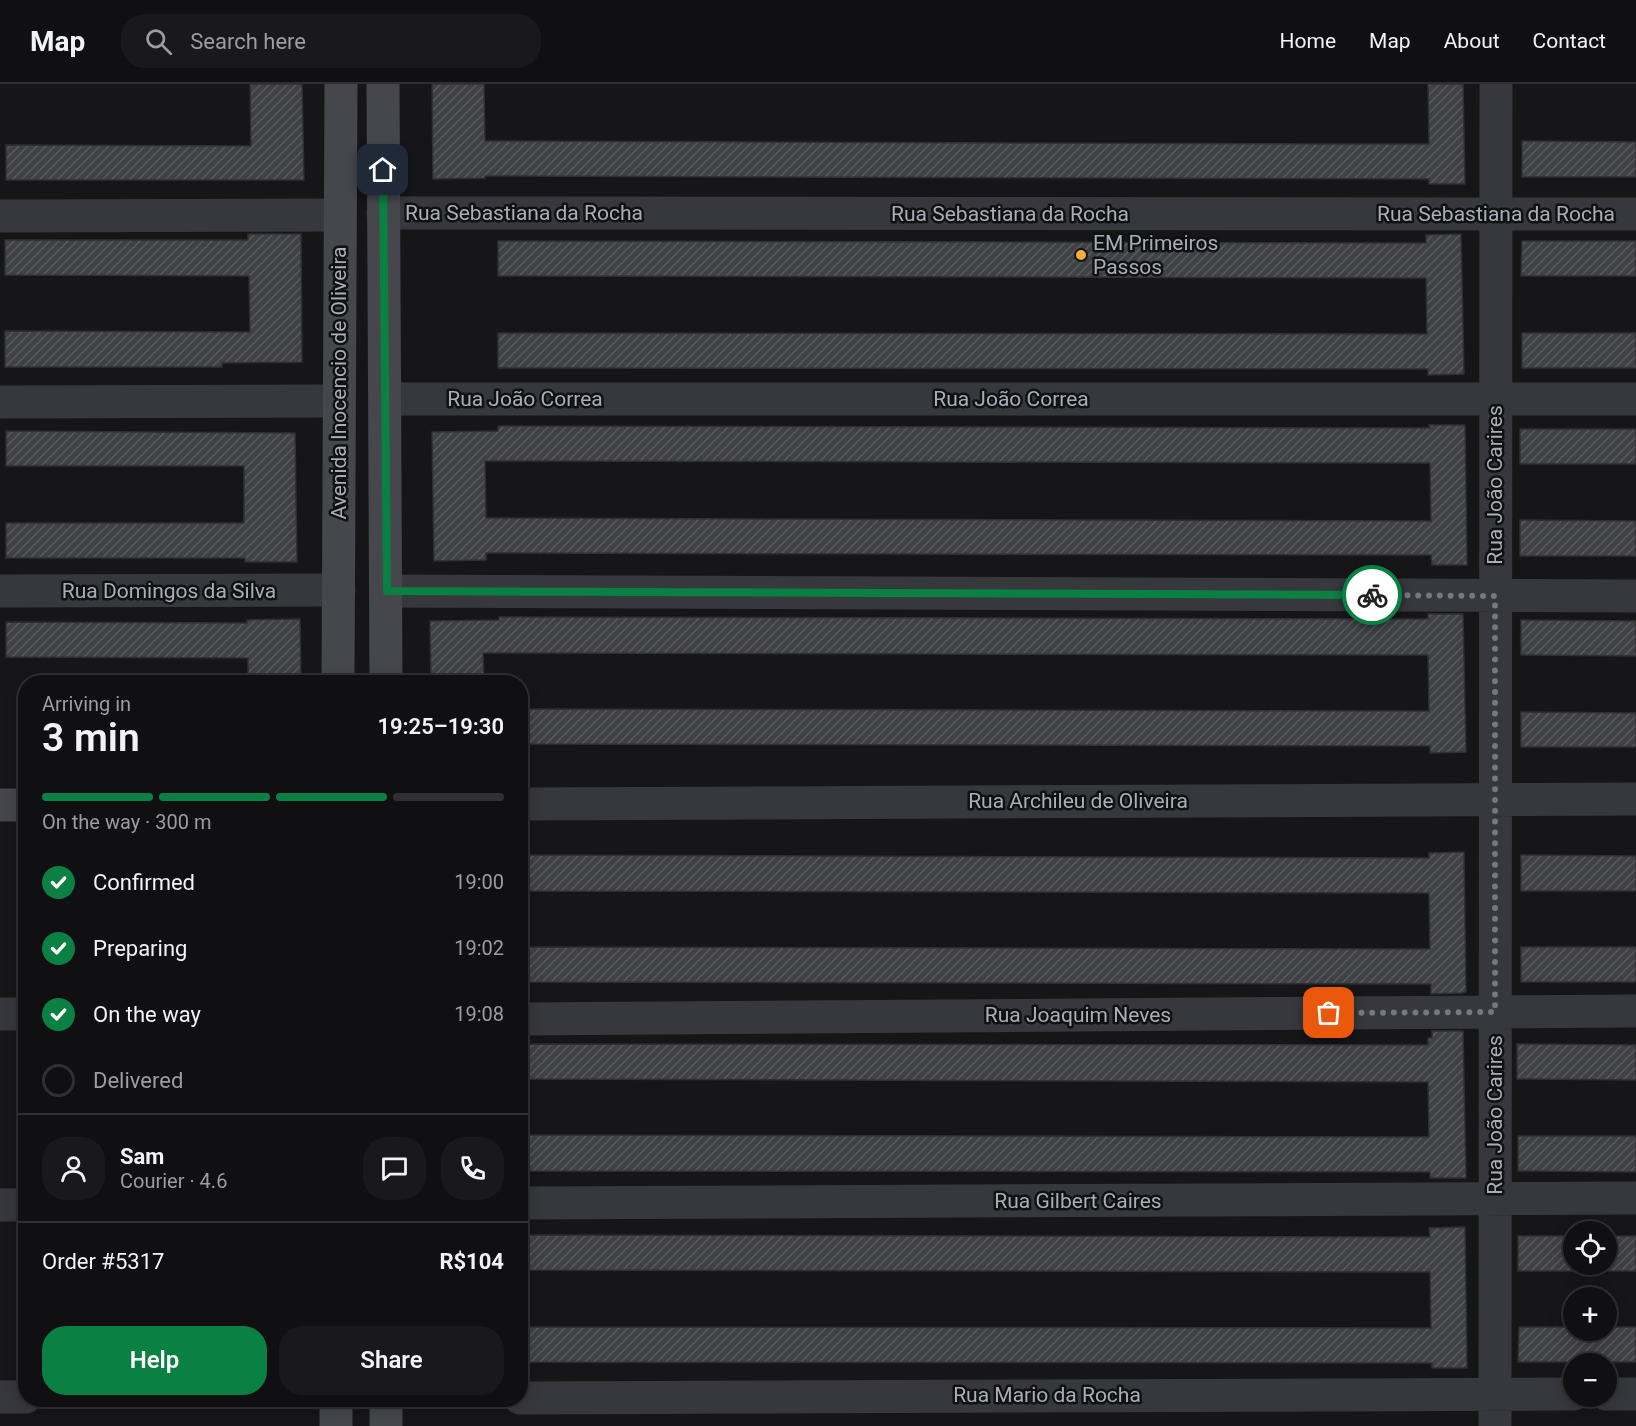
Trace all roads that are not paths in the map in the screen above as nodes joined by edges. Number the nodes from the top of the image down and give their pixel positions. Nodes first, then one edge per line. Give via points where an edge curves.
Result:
1 (341, 84) edge
2 (383, 84) edge
3 (1496, 84) edge
4 (383, 213) junction
5 (1495, 214) junction
6 (1636, 214) edge
7 (339, 215) junction
8 (0, 216) edge
9 (386, 399) junction
10 (1495, 399) junction
11 (1636, 399) edge
12 (338, 401) junction
13 (0, 402) edge
14 (339, 590) junction
15 (0, 591) edge
16 (387, 591) junction
17 (1495, 596) junction
18 (1636, 596) edge
19 (338, 675) edge
20 (386, 675) edge
21 (1495, 800) junction
22 (1636, 800) edge
23 (528, 804) edge
24 (0, 805) edge
25 (18, 805) edge
26 (1636, 1011) edge
27 (1495, 1012) junction
28 (0, 1014) edge
29 (18, 1014) edge
30 (528, 1019) edge
31 (1636, 1198) edge
32 (1495, 1199) junction
33 (528, 1203) edge
34 (0, 1205) edge
35 (18, 1205) edge
36 (1495, 1393) junction
37 (1563, 1394) edge
38 (1617, 1394) edge
39 (1636, 1394) edge
40 (0, 1397) edge
41 (18, 1397) edge
42 (528, 1398) edge
43 (336, 1407) edge
44 (386, 1407) edge
45 (336, 1426) edge
46 (386, 1426) edge
47 (1495, 1426) edge

1 - 7 street, Avenida Inocencio de Oliveira
2 - 4 street
3 - 5 street, Rua João Carires
4 - 5 street, Rua Sebastiana da Rocha
4 - 9 street
5 - 6 street, Rua Sebastiana da Rocha
5 - 10 street, Rua João Carires
7 - 8 street
7 - 12 street, Avenida Inocencio de Oliveira
9 - 10 street, Rua João Correa
9 - 16 street
10 - 11 street, Rua João Correa
10 - 17 street, Rua João Carires
12 - 13 street
12 - 14 street, Avenida Inocencio de Oliveira
14 - 15 street, Rua Domingos da Silva
14 - 19 street, Avenida Inocencio de Oliveira
16 - 17 street
16 - 20 street
17 - 18 street
17 - 21 street, Rua João Carires
21 - 22 street, Rua Archileu de Oliveira
21 - 23 street, Rua Archileu de Oliveira
21 - 27 street, Rua João Carires
24 - 25 street
26 - 27 street, Rua Joaquim Neves
27 - 30 street, Rua Joaquim Neves
27 - 32 street, Rua João Carires
28 - 29 street
31 - 32 street, Rua Gilbert Caires
32 - 33 street, Rua Gilbert Caires
32 - 36 street, Rua João Carires
34 - 35 street
36 - 37 street, Rua Mario da Rocha
36 - 42 street, Rua Mario da Rocha
36 - 47 street, Rua João Carires
38 - 39 street
40 - 41 street
43 - 45 street
44 - 46 street

